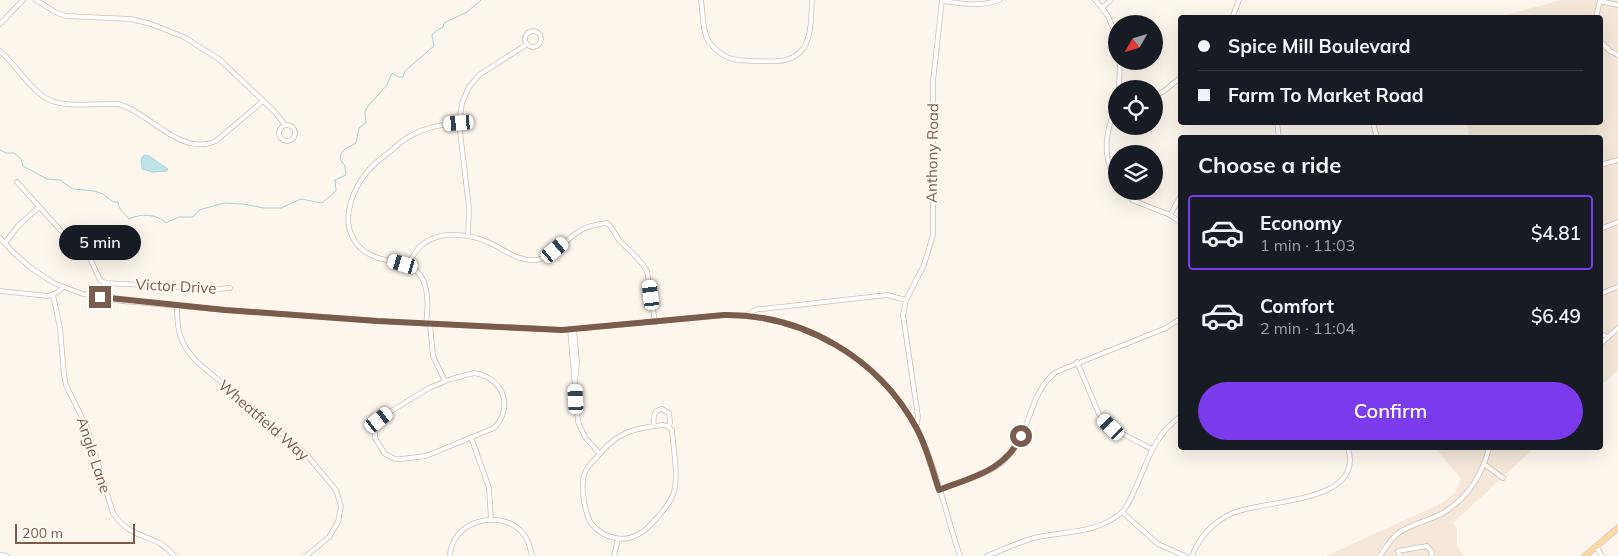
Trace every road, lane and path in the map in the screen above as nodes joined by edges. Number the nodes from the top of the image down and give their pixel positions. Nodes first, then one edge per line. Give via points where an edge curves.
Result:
1 (23, 0) edge
2 (36, 0) edge
3 (701, 0) edge
4 (812, 0) edge
5 (942, 0) edge
6 (1000, 0) edge
7 (1095, 0) edge
8 (1111, 0) edge
9 (1239, 0) edge
10 (1600, 0) edge
11 (1618, 6) edge
12 (1103, 8) junction
13 (1233, 15) edge
14 (1597, 15) edge
15 (1108, 18) edge
16 (0, 24) edge
17 (1603, 44) edge
18 (526, 45) junction
19 (0, 51) edge
20 (1618, 55) edge
21 (1178, 80) edge
22 (1163, 92) edge
23 (263, 101) junction
24 (459, 123) junction
25 (285, 125) junction
26 (1108, 133) edge
27 (1108, 155) edge
28 (1618, 160) edge
29 (1603, 164) edge
30 (17, 182) dead end
31 (1132, 200) edge
32 (1178, 201) edge
33 (39, 206) junction
34 (1170, 215) junction
35 (1178, 221) edge
36 (1618, 222) edge
37 (1603, 228) edge
38 (468, 236) junction
39 (0, 238) edge
40 (5, 243) junction
41 (407, 266) junction
42 (62, 287) junction
43 (1617, 287) edge
44 (230, 288) dead end
45 (0, 291) edge
46 (1603, 293) edge
47 (53, 295) junction
48 (906, 300) junction
49 (177, 306) junction
50 (747, 315) junction
51 (1178, 320) edge
52 (655, 322) junction
53 (428, 324) junction
54 (1618, 328) edge
55 (572, 329) junction
56 (1603, 335) edge
57 (1608, 337) junction
58 (1603, 341) edge
59 (1078, 362) junction
60 (445, 381) junction
61 (1178, 418) edge
62 (654, 426) junction
63 (669, 427) junction
64 (916, 428) junction
65 (471, 437) junction
66 (1152, 449) junction
67 (1348, 450) edge
68 (1488, 450) edge
69 (600, 453) junction
70 (1484, 464) junction
71 (1503, 478) dead end
72 (939, 490) junction
73 (1122, 512) junction
74 (491, 520) junction
75 (1618, 528) edge
76 (618, 539) junction
77 (1596, 546) junction
78 (0, 555) edge
79 (7, 556) edge
80 (174, 556) edge
81 (306, 556) edge
82 (450, 556) edge
83 (532, 556) edge
84 (614, 556) edge
85 (960, 556) edge
86 (988, 556) edge
87 (1185, 556) edge
88 (1192, 556) edge
89 (1380, 556) edge
90 (1400, 556) edge
91 (1431, 556) edge
92 (1585, 556) edge
93 (1602, 556) edge

1 - 16 street
2 - 23 street via 66,16 130,19 184,37 219,59
3 - 4 street via 706,34 717,51 734,60 773,62 790,59 805,45
5 - 6 street via 970,6
5 - 48 street, Anthony Road via 933,81 932,236 924,265
7 - 12 street
8 - 12 street
9 - 13 street
10 - 11 street
10 - 14 street
12 - 15 street
17 - 20 street
18 - 18 street via 538,46 539,34 528,33
18 - 24 street via 483,71 473,82 462,103
19 - 23 street via 52,102 124,105 186,143 207,144 222,137
21 - 22 street
23 - 25 street
24 - 38 street via 469,208
24 - 41 street via 433,126 407,137 368,171 350,206 353,239 363,250
25 - 25 street via 279,130 279,135 282,140 290,140 295,132 290,125
26 - 27 street
28 - 29 street
30 - 33 street, Victor Drive
31 - 34 street
32 - 34 street
33 - 40 street
33 - 44 street, Victor Drive via 72,243 88,254 100,280 105,283
34 - 35 street
36 - 37 street
38 - 41 street via 428,241 417,250
38 - 52 street via 489,242 519,258 537,260 550,254 580,230 608,223 647,271
39 - 40 street
40 - 42 street via 31,268
41 - 53 street via 418,273 427,289
42 - 47 street
42 - 49 street via 100,297
43 - 46 street
45 - 47 street
47 - 80 street, Angle Lane via 66,385 87,428 114,513 130,530 157,541
48 - 50 street via 887,295 757,309
48 - 64 street, Anthony Road via 903,315 918,417
49 - 53 street
49 - 81 street, Wheatfield Way via 177,328 186,350 306,454 336,490 341,506 338,522 329,537
50 - 52 street
50 - 64 street via 799,327 844,349 880,380
51 - 59 street
52 - 55 street
53 - 55 street
53 - 60 street via 433,356
54 - 57 street
55 - 69 street via 578,422 585,437
56 - 57 street
57 - 58 street
59 - 66 street via 1103,420
59 - 72 street via 1056,372 1044,383 1017,446 1007,458 992,470
60 - 65 street via 482,374 492,378 503,396 501,421 494,428
60 - 65 street via 379,420 375,438 385,454 400,459 426,456
61 - 66 street via 1158,438
62 - 63 street
62 - 63 street via 654,415 662,408 670,413
62 - 69 street via 625,432
63 - 76 street via 672,430 676,479 670,500 641,533
64 - 72 street
65 - 74 street via 489,488
66 - 73 street via 1133,495
67 - 88 street via 1348,470 1329,490 1232,513 1201,538
68 - 70 street
69 - 76 street via 584,475 582,492 591,524 601,533
70 - 71 street
70 - 89 street via 1473,486 1462,498 1443,513 1397,534
72 - 85 street
73 - 86 street via 1100,526 1032,539
73 - 87 street via 1158,544
74 - 82 street via 472,523 464,529 456,538
74 - 83 street via 516,527 527,539
75 - 77 main road
76 - 84 street
77 - 92 main road
77 - 93 street
78 - 79 street
90 - 91 street via 1398,551 1427,546

